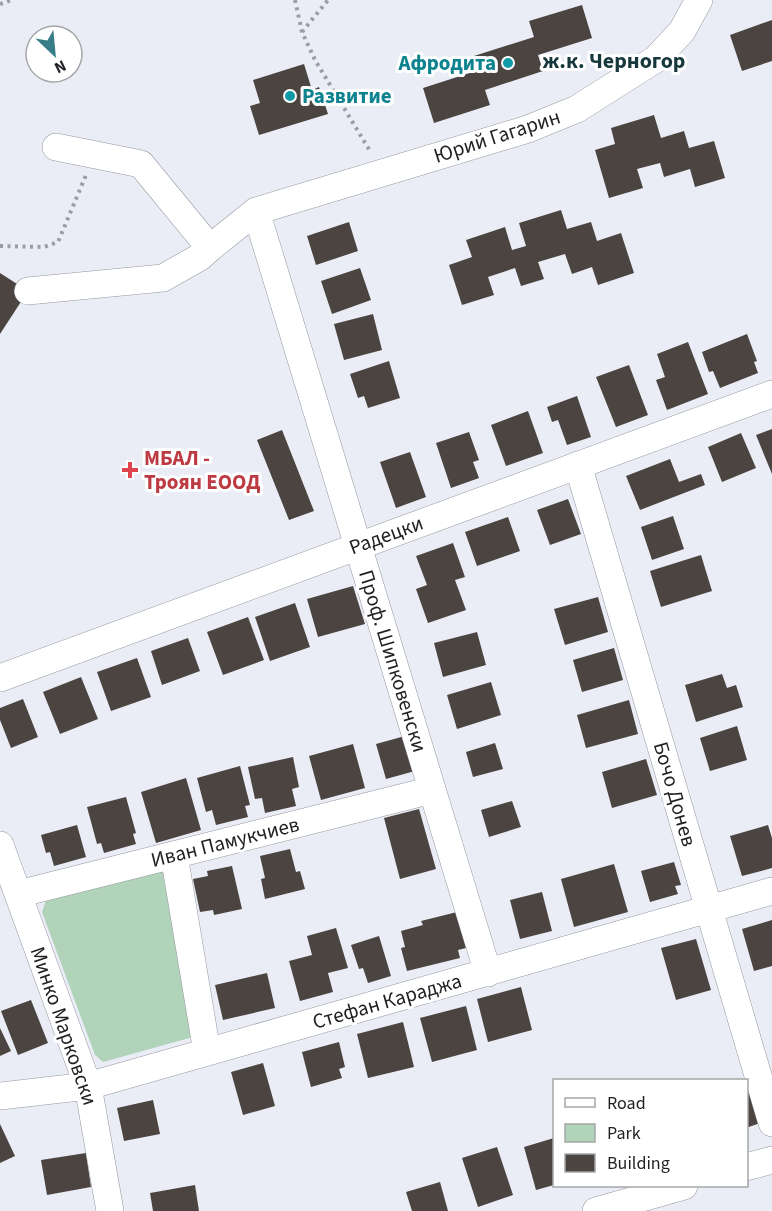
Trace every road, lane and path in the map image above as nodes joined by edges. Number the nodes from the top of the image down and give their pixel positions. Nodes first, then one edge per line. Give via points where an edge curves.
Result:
1 (12, 0) edge
2 (296, 0) edge
3 (328, 0) edge
4 (699, 0) edge
5 (0, 4) edge
6 (302, 32) junction
7 (56, 147) dead end
8 (92, 154) junction
9 (383, 172) junction
10 (256, 211) junction
11 (0, 246) edge
12 (210, 248) junction
13 (28, 291) dead end
14 (772, 394) edge
15 (578, 465) junction
16 (359, 545) junction
17 (0, 678) edge
18 (432, 790) junction
19 (0, 845) edge
20 (174, 855) junction
21 (772, 891) edge
22 (18, 894) junction
23 (710, 909) junction
24 (488, 973) junction
25 (207, 1052) junction
26 (88, 1086) junction
27 (0, 1096) edge
28 (772, 1123) edge
29 (772, 1160) edge
30 (748, 1167) edge
31 (677, 1187) edge
32 (111, 1211) edge
33 (596, 1211) edge

1 - 5 path
2 - 6 path
3 - 6 path
4 - 9 street, Юрий Гагарин via 682,31 656,59 578,109 528,129
6 - 9 path
7 - 8 street
8 - 11 path via 58,242 44,247
8 - 12 street via 141,164
9 - 10 street, Юрий Гагарин
10 - 12 street
10 - 16 street, Проф. Шипковенски
12 - 13 street via 200,258 163,278
14 - 15 street, Радецки
15 - 16 street, Радецки
15 - 23 street, Бочо Донев
16 - 17 street, Радецки
16 - 18 street, Проф. Шипковенски
18 - 20 street, Иван Памукчиев
18 - 24 street, Проф. Шипковенски
19 - 22 street, Минко Марковски
20 - 22 street, Иван Памукчиев
20 - 25 street
21 - 23 street, Стефан Караджа
22 - 26 street, Минко Марковски
23 - 24 street, Стефан Караджа
23 - 28 street, Бочо Донев
24 - 25 street, Стефан Караджа
25 - 26 street, Стефан Караджа
26 - 27 street, Стефан Караджа
26 - 32 street, Минко Марковски
29 - 30 street
31 - 33 street

